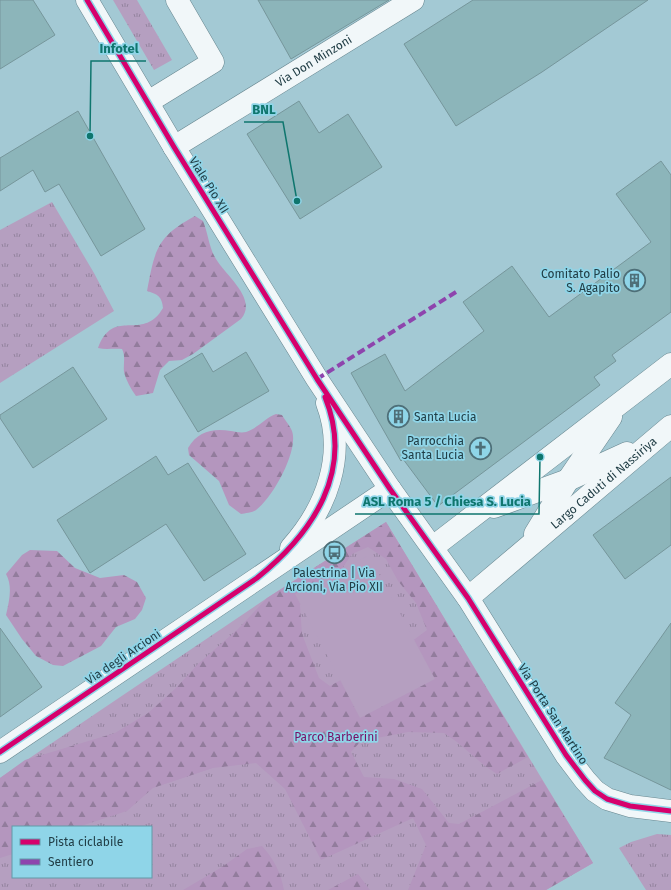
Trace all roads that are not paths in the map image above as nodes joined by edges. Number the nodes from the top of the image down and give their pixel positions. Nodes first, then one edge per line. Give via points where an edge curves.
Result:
1 (87, 0) edge
2 (177, 0) edge
3 (413, 0) edge
4 (148, 102) junction
5 (174, 147) junction
6 (671, 364) edge
7 (318, 379) junction
8 (622, 401) junction
9 (671, 426) edge
10 (651, 443) junction
11 (568, 480) junction
12 (390, 489) junction
13 (476, 514) junction
14 (433, 547) junction
15 (525, 550) junction
16 (257, 578) junction
17 (468, 598) junction
18 (0, 752) edge
19 (671, 811) edge

1 - 4 street, Viale Pio XII
2 - 4 street via 213,62
3 - 5 street, Via Don Minzoni
4 - 5 street, Viale Pio XII
5 - 7 street, Viale Pio XII
6 - 8 street
7 - 12 street, Viale Pio XII
7 - 16 street, Viale Pio XII via 330,409 335,435 331,478 322,502 306,530 281,560
8 - 11 street, Largo Caduti di Nassiriya
8 - 13 street, Largo Caduti di Nassiriya
9 - 10 street
10 - 11 street, Largo Caduti di Nassiriya
10 - 15 street, Largo Caduti di Nassiriya
11 - 13 street, Largo Caduti di Nassiriya
11 - 15 street, Largo Caduti di Nassiriya
12 - 14 street, Viale Pio XII
12 - 16 street, Via degli Arcioni
13 - 14 street, Largo Caduti di Nassiriya
14 - 17 street, Via Porta San Martino
15 - 17 street, Largo Caduti di Nassiriya
16 - 18 street, Via degli Arcioni
17 - 19 street, Via Porta San Martino via 566,755 595,791 618,804

